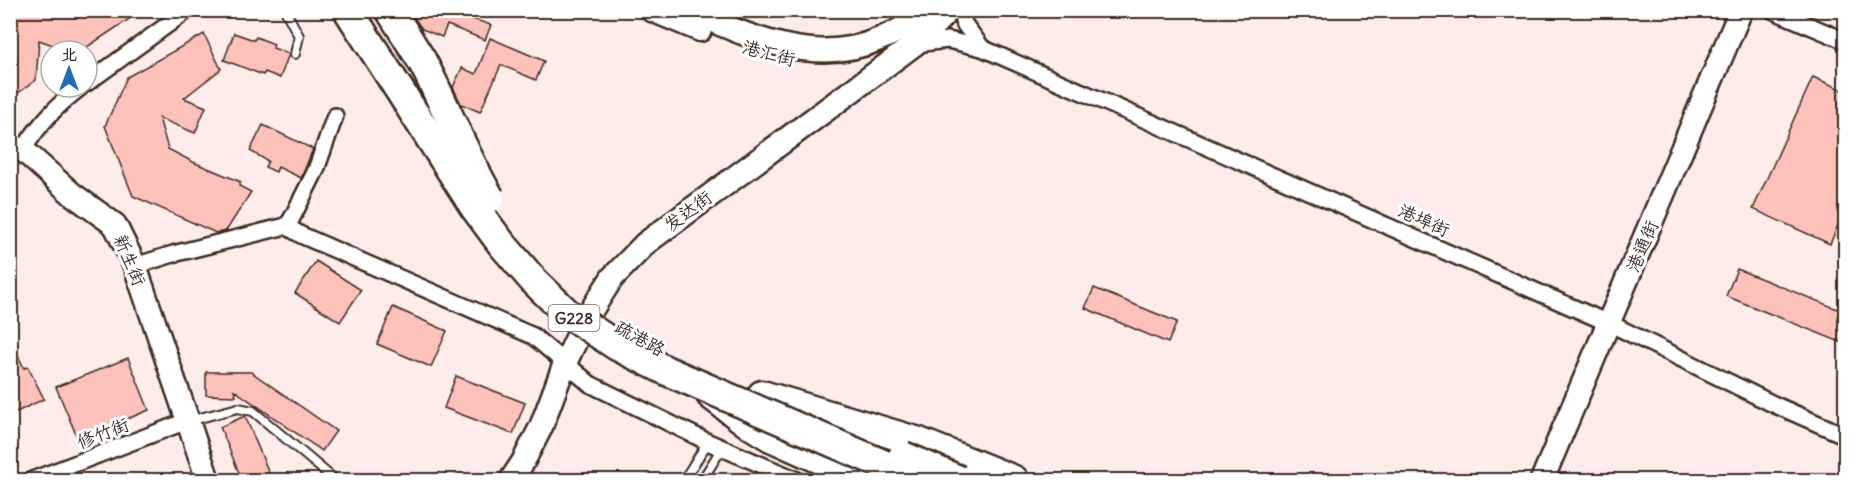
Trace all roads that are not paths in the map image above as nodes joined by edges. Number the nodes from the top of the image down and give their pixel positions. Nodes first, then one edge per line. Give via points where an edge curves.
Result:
1 (188, 10) edge
2 (285, 10) edge
3 (348, 10) edge
4 (390, 10) edge
5 (652, 10) edge
6 (687, 10) edge
7 (927, 10) edge
8 (949, 10) edge
9 (959, 10) edge
10 (1741, 10) edge
11 (1754, 10) edge
12 (1772, 10) edge
13 (1845, 41) edge
14 (915, 44) junction
15 (982, 48) junction
16 (295, 54) dead end
17 (878, 54) junction
18 (99, 74) edge
19 (66, 99) edge
20 (335, 116) dead end
21 (17, 148) edge
22 (286, 226) junction
23 (135, 266) junction
24 (1615, 326) junction
25 (565, 363) junction
26 (698, 384) junction
27 (762, 395) junction
28 (187, 421) junction
29 (1845, 436) edge
30 (715, 445) junction
31 (32, 480) edge
32 (208, 480) edge
33 (335, 480) edge
34 (511, 480) edge
35 (684, 480) edge
36 (702, 480) edge
37 (797, 480) edge
38 (867, 480) edge
39 (920, 480) edge
40 (959, 480) edge
41 (1014, 480) edge
42 (1542, 480) edge
43 (1557, 480) edge

1 - 18 street
2 - 16 lane via 299,36
3 - 26 highway, 疏港路 / G228, bridge via 476,208 533,280 567,313 617,346
4 - 27 highway, 疏港路 / G228, bridge via 422,61 489,197 545,269 578,300 625,332
5 - 17 street, 港汇街 via 759,54 790,61 825,65
6 - 17 street, 港汇街 via 788,48
7 - 17 street, 港汇街
8 - 14 street, 发达街
9 - 15 street via 965,26
10 - 24 street, 港通街
11 - 24 street, 港通街
12 - 13 street
14 - 15 street, 港埠街 via 948,40
14 - 17 street, 发达街
15 - 24 street, 港埠街
17 - 25 street, 发达街 via 646,243 612,278 587,317
19 - 21 street
20 - 22 street via 316,170
21 - 23 street, 新生街 via 115,225
22 - 23 street
22 - 25 street via 532,336
23 - 28 street, 新生街
24 - 29 street, 港埠街
24 - 42 street, 港通街
24 - 43 street, 港通街
25 - 30 street via 590,384
25 - 34 street, 发达街 via 542,427
26 - 38 highway, bridge via 745,422 771,437
26 - 39 highway, 疏港路 / G228, bridge
27 - 40 highway, 疏港路 / G228, bridge
27 - 41 highway via 919,442
28 - 31 street, 修竹街
28 - 32 street, 新生街
28 - 33 lane via 238,408 253,411
30 - 35 lane
30 - 36 lane
30 - 37 street

